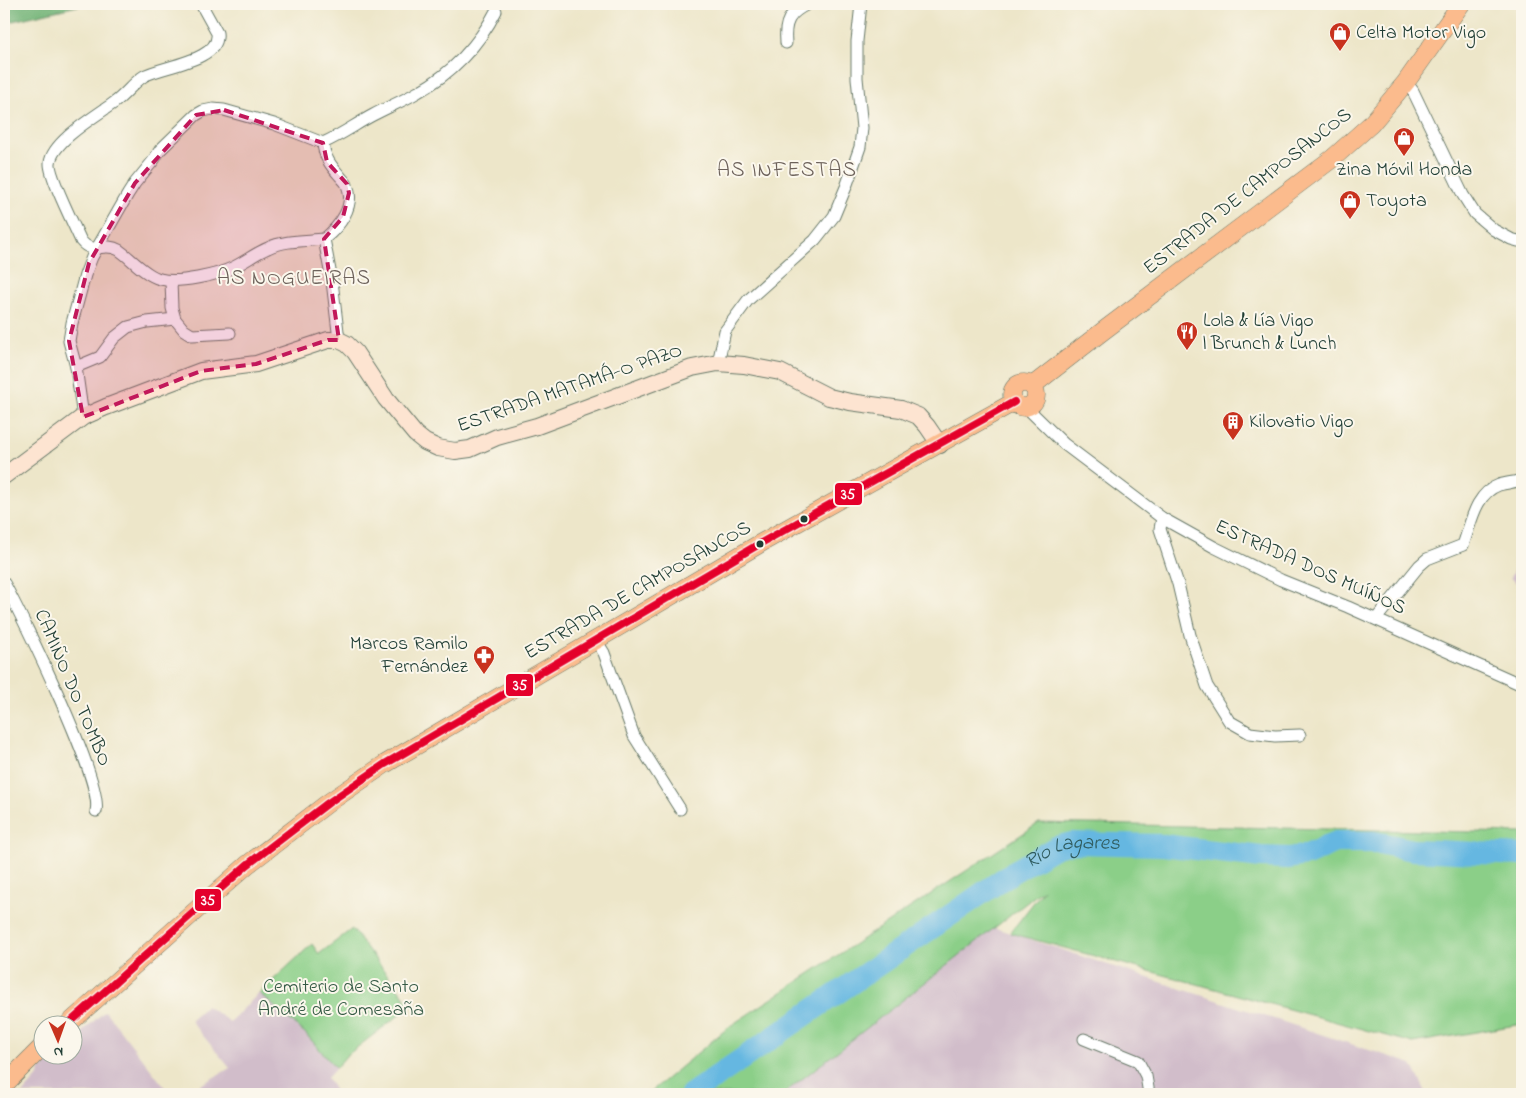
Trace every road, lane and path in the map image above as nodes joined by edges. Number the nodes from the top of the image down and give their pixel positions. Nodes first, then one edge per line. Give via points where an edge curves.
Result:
1 (201, 4) edge
2 (808, 4) edge
3 (860, 4) edge
4 (1461, 4) edge
5 (496, 11) dead end
6 (786, 43) dead end
7 (1406, 82) junction
8 (323, 143) junction
9 (324, 239) junction
10 (1521, 242) edge
11 (99, 248) junction
12 (171, 281) junction
13 (175, 319) junction
14 (230, 333) dead end
15 (339, 340) junction
16 (718, 363) junction
17 (76, 367) junction
18 (1020, 405) junction
19 (82, 417) junction
20 (940, 445) junction
21 (4, 476) edge
22 (1522, 480) edge
23 (1162, 518) junction
24 (4, 583) edge
25 (1376, 619) junction
26 (596, 640) junction
27 (1522, 685) edge
28 (1300, 735) dead end
29 (680, 809) dead end
30 (96, 811) dead end
31 (77, 1016) edge
32 (1084, 1038) dead end
33 (32, 1057) edge
34 (4, 1084) edge
35 (1149, 1094) edge

1 - 11 street via 217,33 213,48 191,60 137,80 52,155 52,174 81,241 88,248
2 - 6 street via 792,13 785,33
3 - 16 street via 857,78 862,128 860,148 846,188 834,216 814,240 748,300 725,331
4 - 7 main road, ESTRADA DE CAMPOSANCOS
5 - 8 street via 480,39 445,75
7 - 10 street via 1475,214 1494,230
7 - 18 main road, ESTRADA DE CAMPOSANCOS via 1371,124 1333,158 1032,386 1035,400
8 - 9 street via 328,162 347,184 349,192 349,205 343,217 336,229
8 - 11 street via 274,124 224,110 204,111 160,150 135,183
9 - 12 street via 269,247 217,273
9 - 15 street
11 - 12 street via 119,250 157,279
11 - 17 street via 89,264 72,323 69,341
12 - 13 street
13 - 14 street via 192,335
13 - 17 street via 128,327 114,338 100,357
15 - 16 street, ESTRADA MATAMÁ-O PAZO via 355,352 386,399 415,434 438,448 455,451 537,426 692,368
15 - 19 street via 328,340 256,364 201,371
16 - 20 street, ESTRADA MATAMÁ-O PAZO via 780,372 829,397 901,409 918,416
17 - 19 street
18 - 20 main road, ESTRADA DE CAMPOSANCOS
18 - 23 street, ESTRADA DOS MUÍÑOS via 1064,444
19 - 21 street
20 - 26 main road, ESTRADA DE CAMPOSANCOS via 770,538
22 - 25 street via 1490,491 1478,503 1463,546 1427,559
23 - 25 street, ESTRADA DOS MUÍÑOS via 1281,580
23 - 28 street via 1160,529 1206,686 1229,721 1250,733
24 - 30 street, CAMIÑO DO TOMBO via 80,747 90,772 97,801
25 - 27 street, ESTRADA DOS MUÍÑOS
26 - 29 street via 634,736
26 - 31 main road, ESTRADA DE CAMPOSANCOS via 385,764 328,803 248,865
32 - 35 street via 1138,1061 1146,1076
33 - 34 main road

